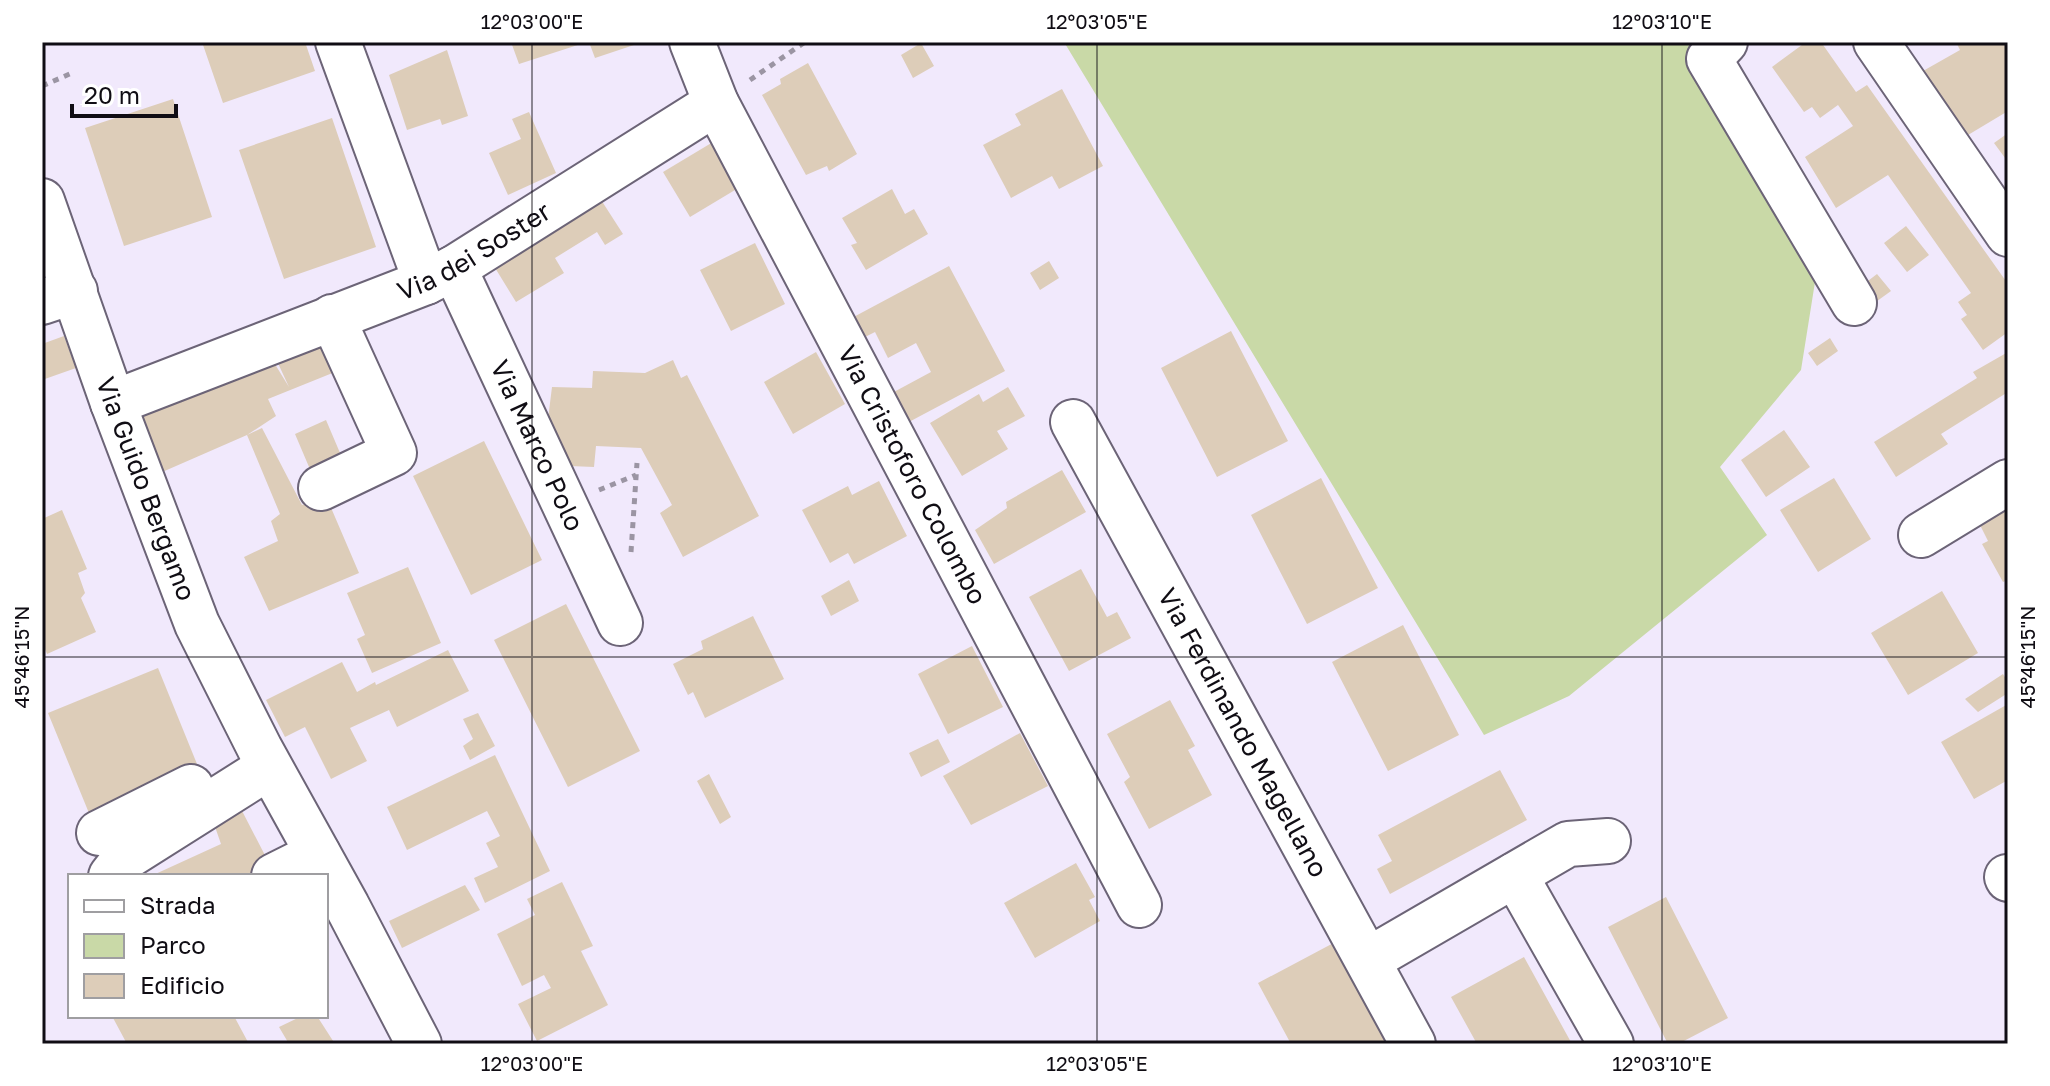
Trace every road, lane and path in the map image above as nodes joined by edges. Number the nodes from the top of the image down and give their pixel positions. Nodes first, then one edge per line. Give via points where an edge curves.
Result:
1 (338, 42) edge
2 (692, 42) edge
3 (805, 42) edge
4 (1725, 42) edge
5 (1876, 42) edge
6 (72, 73) dead end
7 (42, 86) edge
8 (716, 103) junction
9 (42, 201) edge
10 (2008, 234) edge
11 (440, 275) junction
12 (58, 296) edge
13 (1854, 303) dead end
14 (332, 317) junction
15 (113, 403) junction
16 (1073, 422) dead end
17 (637, 463) dead end
18 (2008, 482) edge
19 (321, 488) dead end
20 (1921, 535) dead end
21 (602, 583) junction
22 (620, 623) dead end
23 (264, 758) junction
24 (99, 833) dead end
25 (1608, 841) dead end
26 (318, 854) junction
27 (113, 874) edge
28 (278, 874) edge
29 (325, 874) edge
30 (1515, 875) junction
31 (328, 885) edge
32 (1139, 905) dead end
33 (337, 912) edge
34 (1368, 960) junction
35 (419, 1044) edge
36 (1413, 1044) edge
37 (1611, 1044) edge

1 - 11 street, Via Marco Polo
2 - 8 street, Via Cristoforo Colombo
3 - 8 path
4 - 13 street via 1709,59
5 - 10 street
6 - 7 path
8 - 11 street, Via dei Soster
8 - 32 street, Via Cristoforo Colombo
9 - 12 street, Via Guido Bergamo
11 - 14 street, Via dei Soster
11 - 21 street, Via Marco Polo
12 - 15 street, Via Guido Bergamo
14 - 15 street, Via dei Soster
14 - 19 street via 394,453
15 - 23 street, Via Guido Bergamo via 197,624
16 - 34 street, Via Ferdinando Magellano
17 - 21 path via 630,570
18 - 20 street
21 - 22 street, Via Marco Polo
23 - 24 street
23 - 26 street, Via Guido Bergamo
23 - 27 street via 125,858
25 - 30 street via 1568,844
26 - 28 street
26 - 29 street, Via Guido Bergamo
30 - 34 street
30 - 37 street
31 - 33 street, Via Guido Bergamo
33 - 35 street, Via Guido Bergamo
34 - 36 street, Via Ferdinando Magellano

